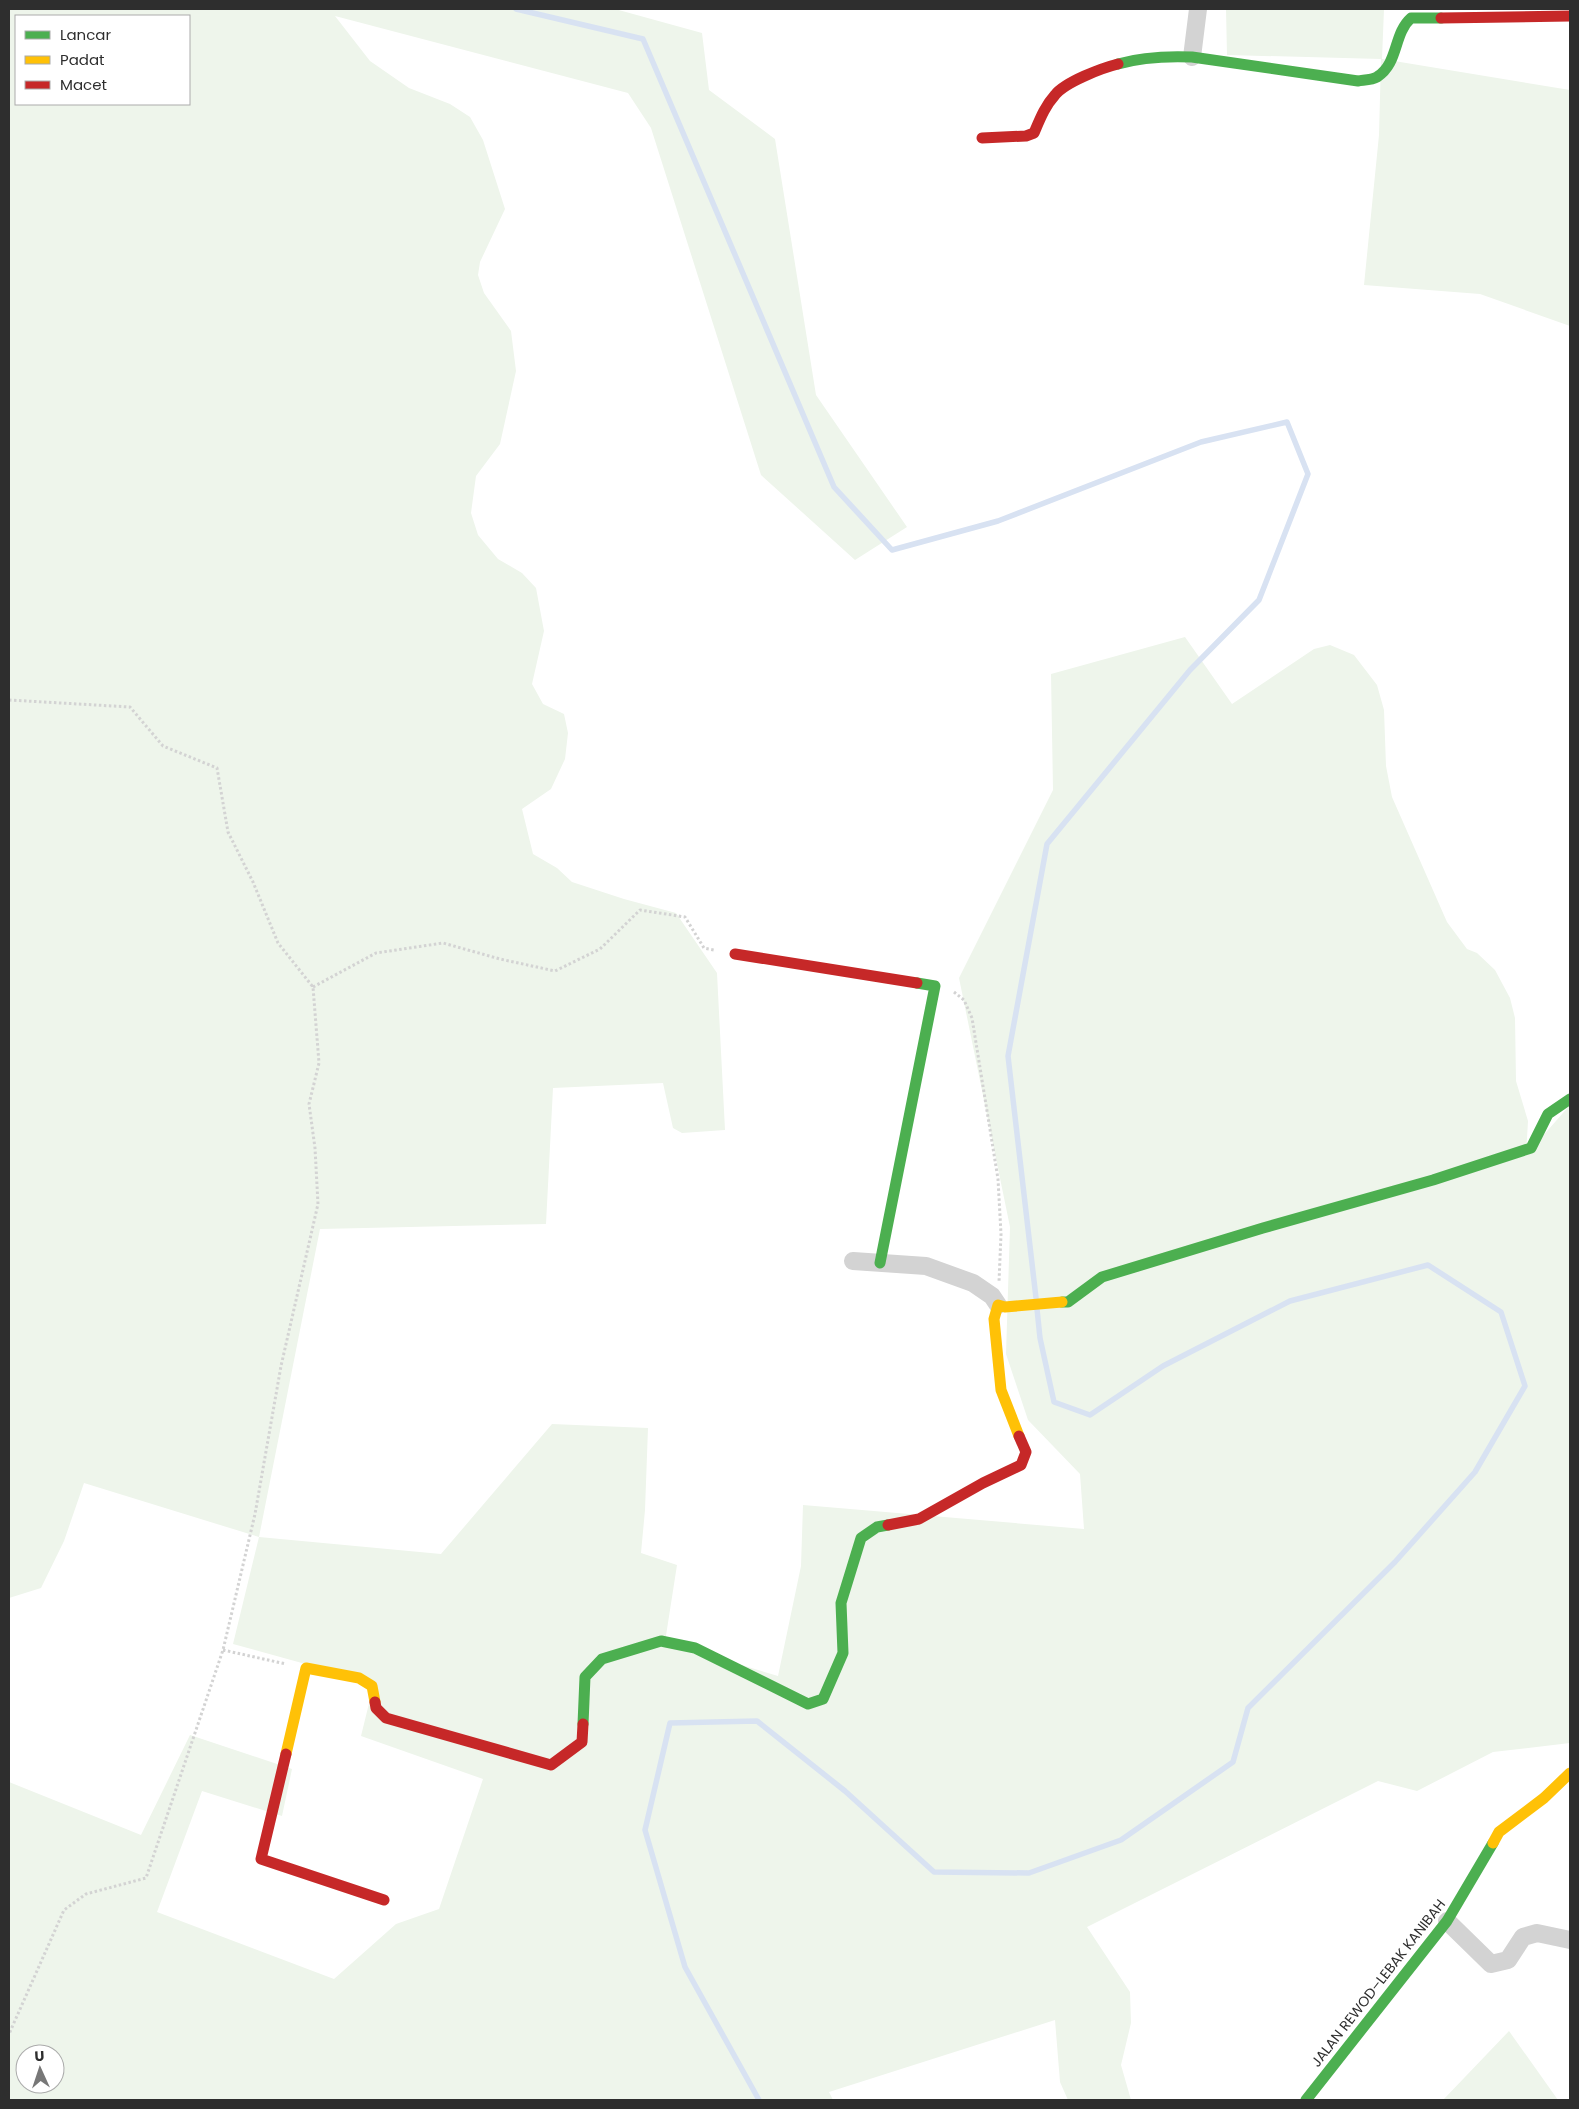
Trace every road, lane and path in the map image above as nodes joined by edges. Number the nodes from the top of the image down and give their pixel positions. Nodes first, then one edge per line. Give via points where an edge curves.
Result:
1 (1198, 9) edge
2 (1570, 16) edge
3 (1192, 58) junction
4 (982, 138) dead end
5 (9, 700) edge
6 (735, 954) joint
7 (935, 986) junction
8 (313, 987) junction
9 (1570, 1099) edge
10 (853, 1261) dead end
11 (880, 1264) junction
12 (1002, 1306) junction
13 (223, 1650) junction
14 (306, 1668) junction
15 (1570, 1773) edge
16 (384, 1900) dead end
17 (1447, 1922) junction
18 (1570, 1940) edge
19 (9, 2034) edge
20 (1306, 2100) edge

1 - 3 street
2 - 3 street via 1411,18 1403,25 1389,66 1376,78 1358,81
3 - 4 street via 1136,59 1098,69 1056,93 1043,111 1034,133
5 - 8 path via 130,707 163,746 218,768 228,832 278,942
6 - 7 street
6 - 8 path via 704,948 685,917 640,910 600,949 555,971 500,960 443,942 376,953
7 - 11 street
7 - 12 path via 951,990 964,1000 972,1018 998,1179
8 - 13 path via 319,1063 309,1104 316,1148 318,1204 281,1366 255,1514
9 - 12 street via 1548,1114 1531,1148 1102,1277 1068,1302
10 - 11 street
11 - 12 street via 926,1266 973,1283
12 - 14 street via 994,1318 1001,1390 1026,1452 1021,1465 983,1482 919,1519 877,1526 861,1538 841,1603 842,1653 823,1699 808,1704 695,1648 661,1641 602,1659 585,1677 582,1742 551,1765 386,1718 376,1708 372,1686 359,1678
13 - 14 path
13 - 19 path via 146,1878 86,1894 64,1910
14 - 16 street via 261,1860
15 - 17 street, JALAN REWOD–LEBAK KANIBAH via 1544,1798 1499,1832
17 - 18 street via 1490,1964 1508,1960 1523,1937 1538,1933
17 - 20 street, JALAN REWOD–LEBAK KANIBAH

